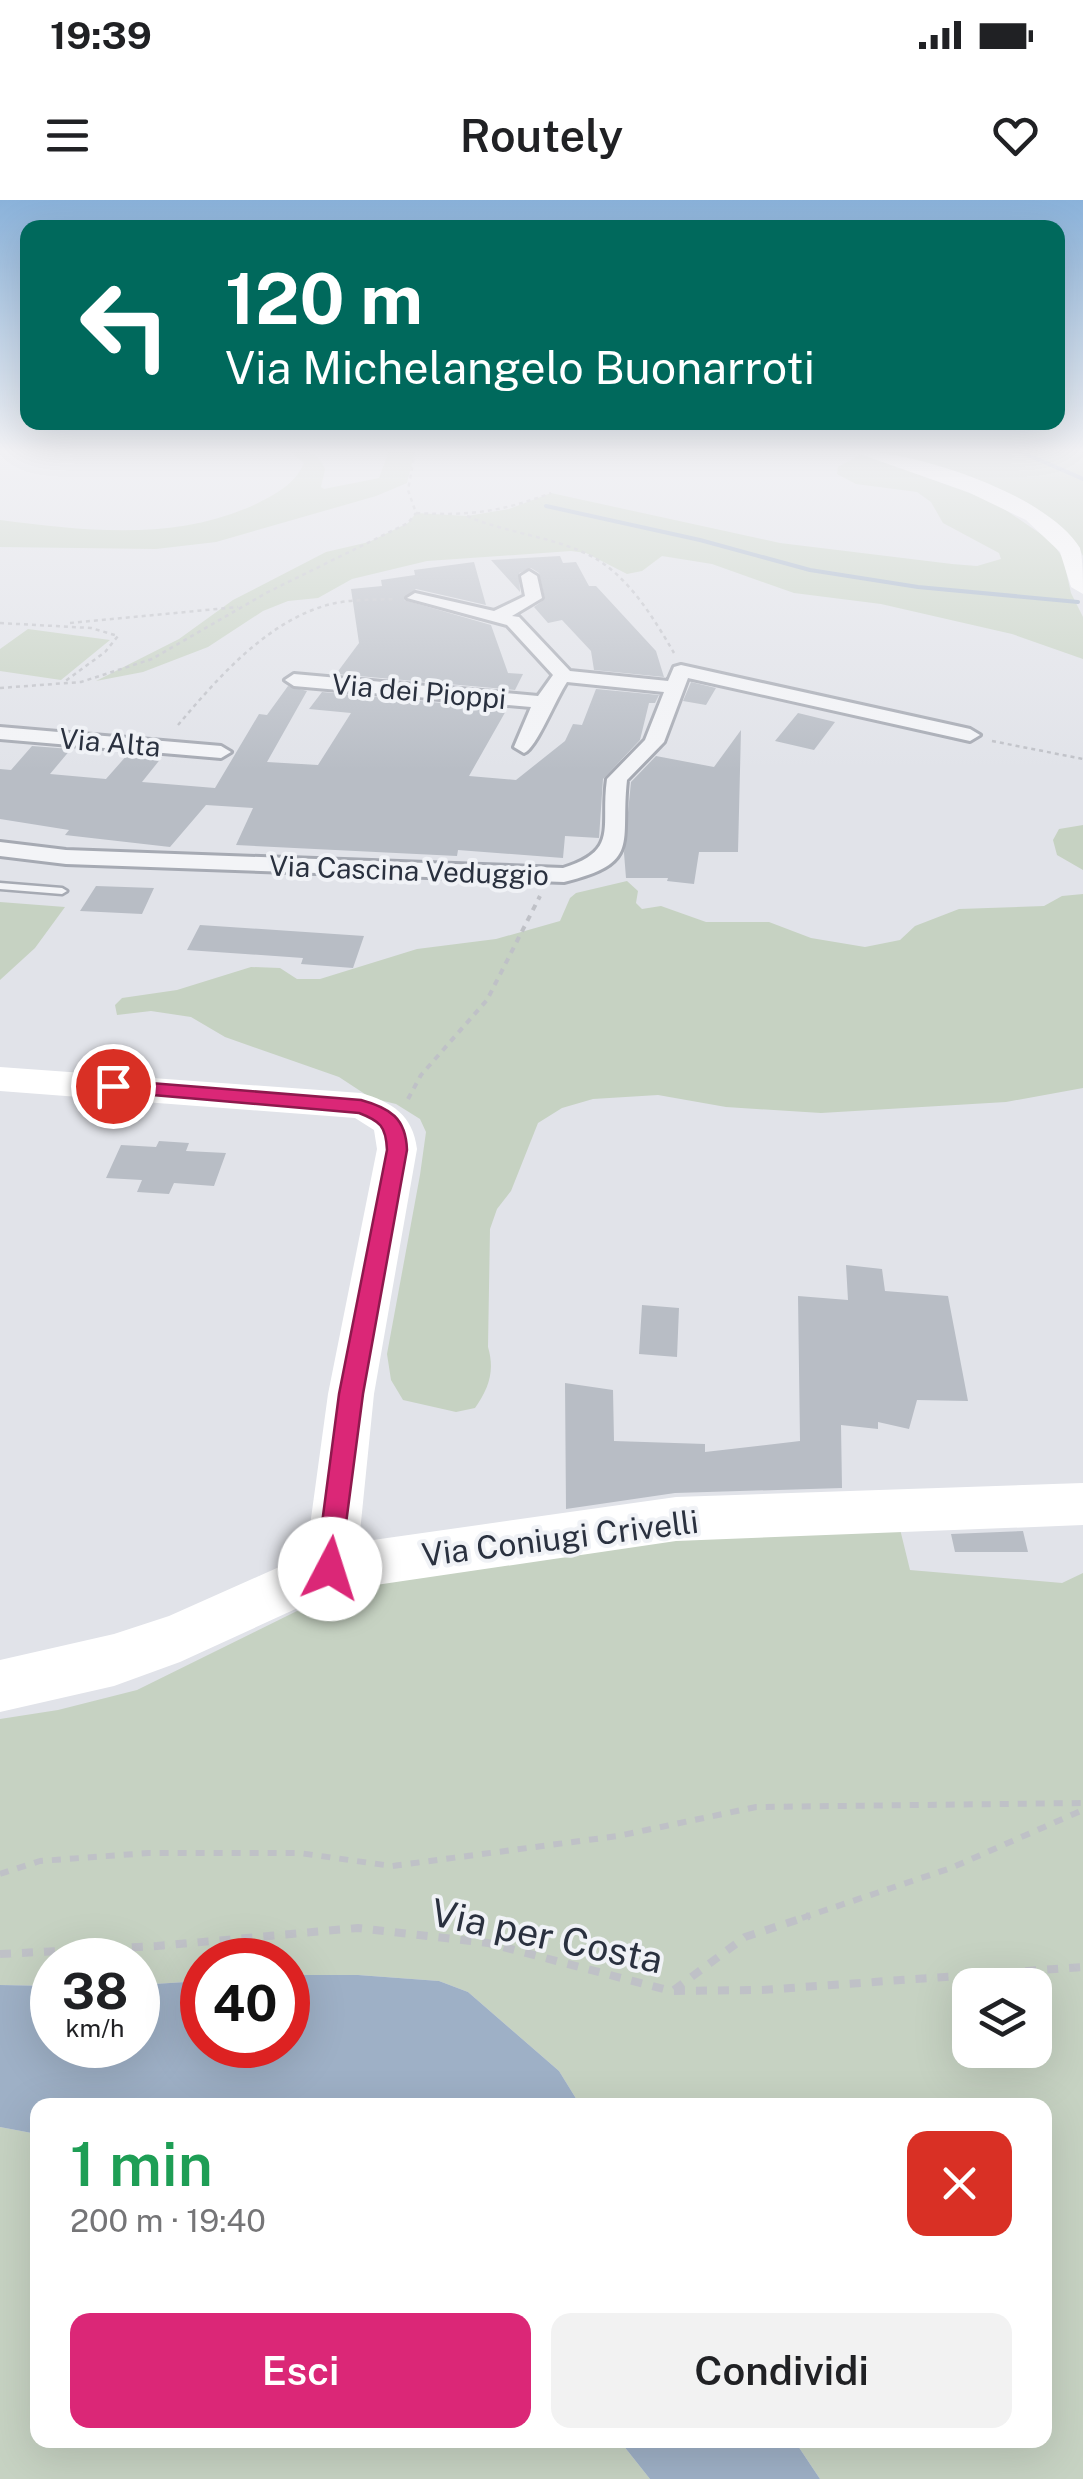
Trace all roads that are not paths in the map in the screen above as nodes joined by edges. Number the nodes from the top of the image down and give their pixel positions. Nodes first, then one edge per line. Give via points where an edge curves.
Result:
1 (1073, 557) edge
2 (530, 576) dead end
3 (1083, 587) edge
4 (415, 598) road end
5 (498, 616) junction
6 (562, 674) junction
7 (677, 679) junction
8 (294, 680) dead end
9 (543, 702) junction
10 (0, 733) edge
11 (970, 736) road end
12 (524, 747) dead end
13 (221, 752) dead end
14 (0, 849) edge
15 (0, 886) edge
16 (62, 890) dead end
17 (0, 1079) edge
18 (1083, 1504) edge
19 (330, 1569) junction
20 (0, 1686) edge

1 - 3 street
2 - 5 street via 534,598
4 - 5 street, Via dei Pioppi
5 - 6 street, Via dei Pioppi via 524,630
6 - 7 street via 579,680
6 - 9 street, Via dei Pioppi
7 - 11 street
7 - 14 street, Via Cascina Veduggio via 654,742 617,779 617,843 587,867 549,876
8 - 9 street, Via dei Pioppi
9 - 12 street, Via dei Pioppi
10 - 13 street, Via Alta
15 - 16 lane
17 - 19 street via 361,1106 385,1115 396,1130 351,1394
18 - 19 street, Via Coniugi Crivelli via 676,1519
19 - 20 street, Via Coniugi Crivelli via 180,1637

